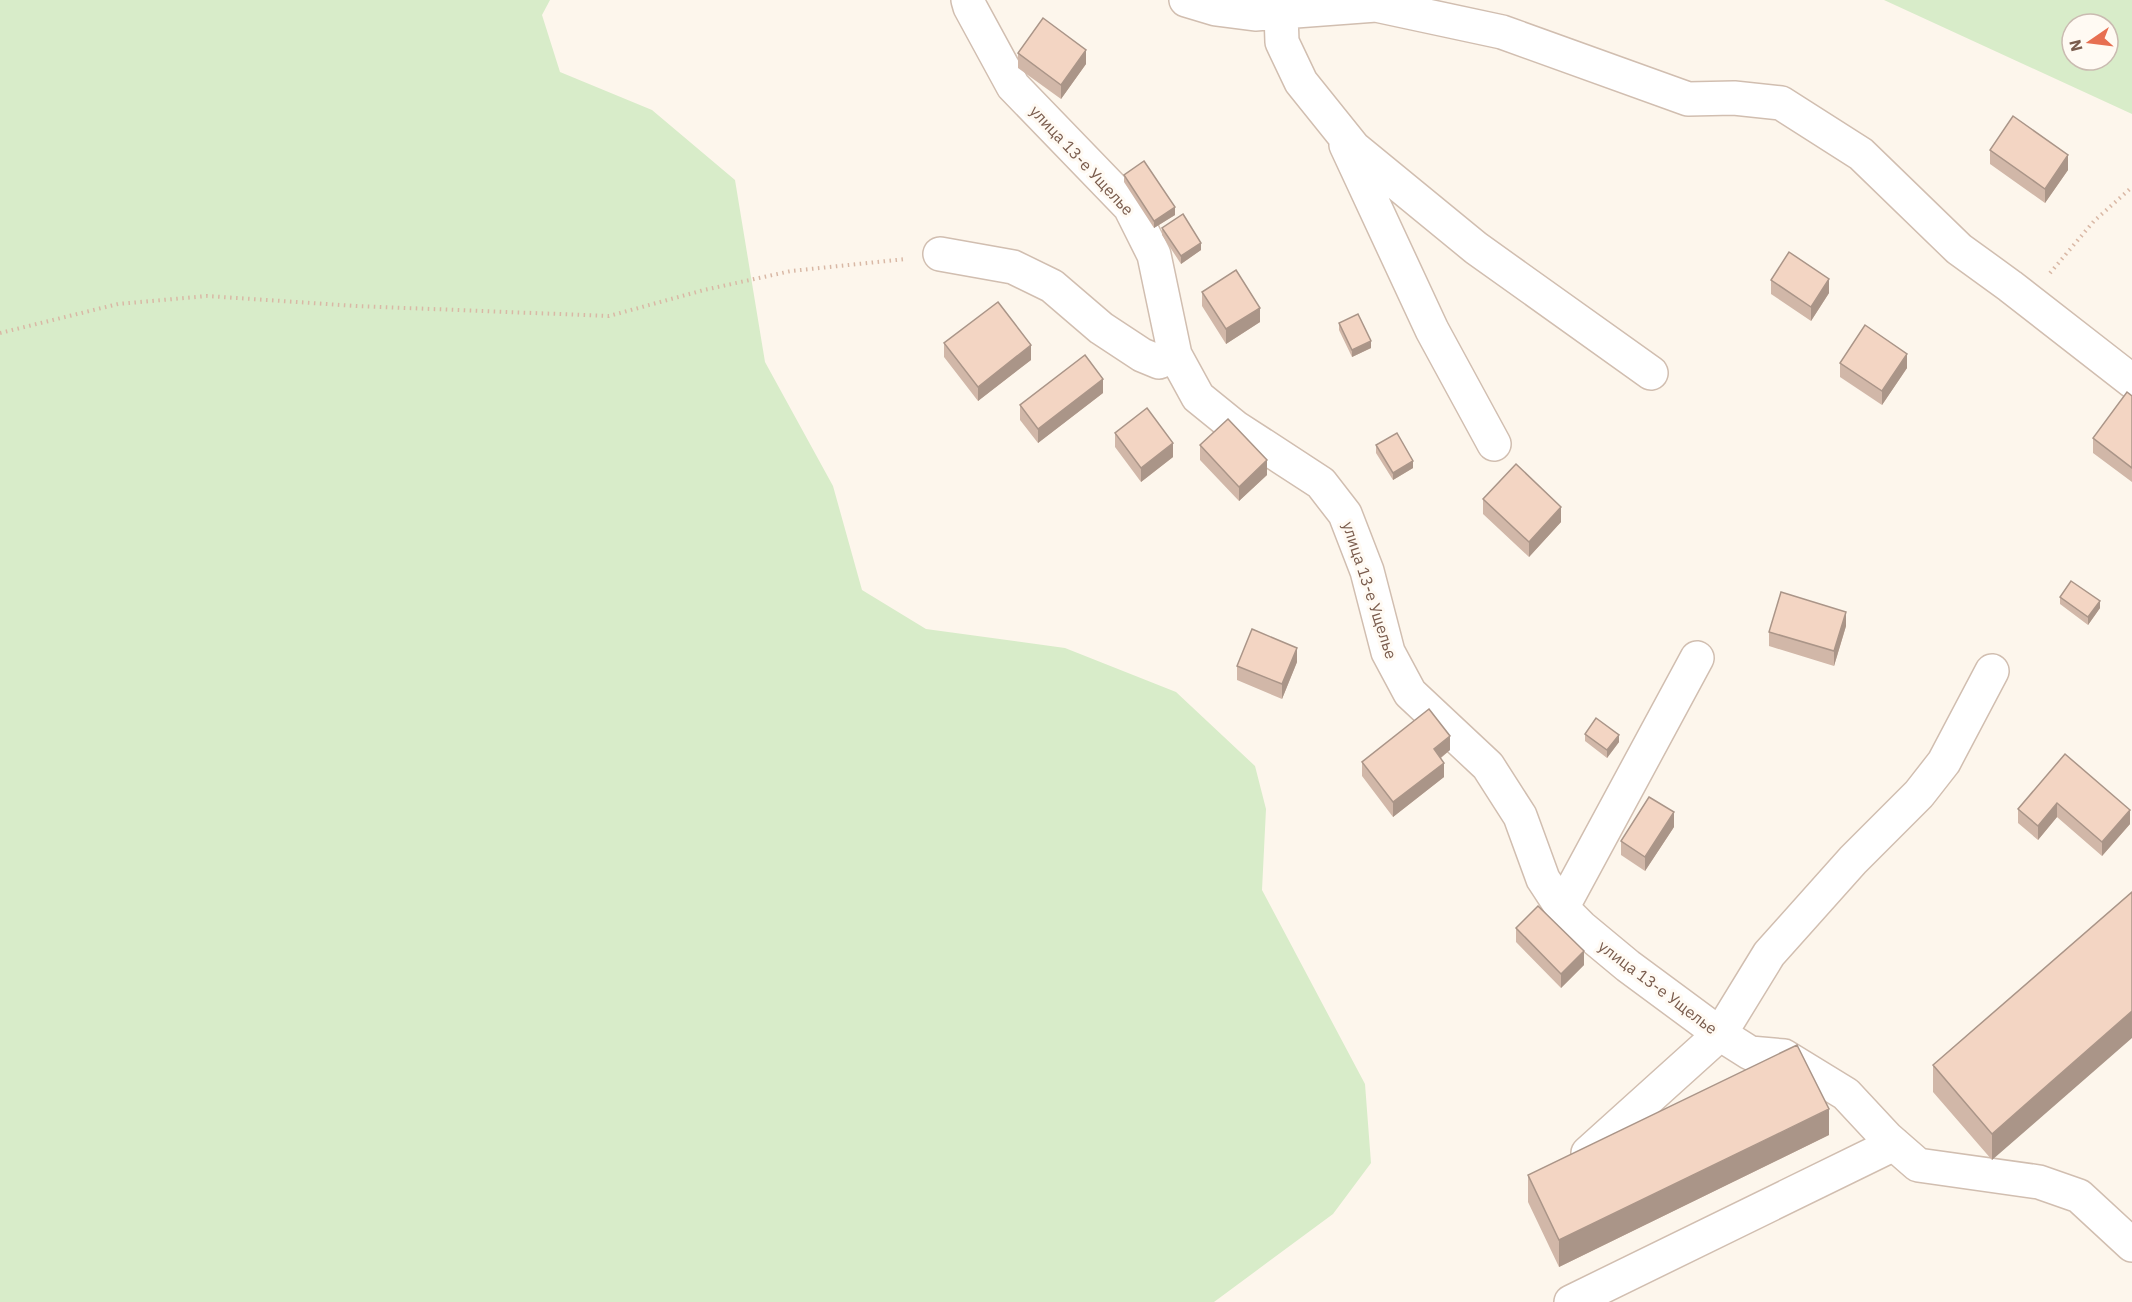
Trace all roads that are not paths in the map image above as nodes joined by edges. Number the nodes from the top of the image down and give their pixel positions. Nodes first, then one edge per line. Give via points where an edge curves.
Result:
1 (968, 0) edge
2 (1186, 0) edge
3 (1281, 13) junction
4 (1341, 132) junction
5 (940, 254) road end
6 (1175, 355) junction
7 (1651, 373) dead end
8 (2132, 381) edge
9 (1494, 444) dead end
10 (1697, 658) dead end
11 (1992, 671) dead end
12 (1562, 908) junction
13 (1720, 1034) junction
14 (1894, 1144) junction
15 (1588, 1154) edge
16 (2132, 1245) edge
17 (1570, 1302) edge

1 - 6 street, улица 13-е Ущелье via 1013,86 1130,207 1154,255
2 - 3 street via 1216,9
3 - 4 street via 1282,42 1301,82
3 - 8 street via 1376,5 1502,32 1688,99 1781,103 1861,154 1959,249
4 - 7 street via 1354,148 1476,248
4 - 9 street via 1432,330
5 - 6 street via 1013,267 1052,286 1101,328 1142,355 1159,362
6 - 12 street, улица 13-е Ущелье via 1198,397 1235,427 1321,483 1345,514 1367,571 1388,652 1410,693 1488,766 1520,816 1543,879
10 - 12 street
11 - 13 street via 1944,762 1919,794 1853,860 1769,954
12 - 13 street, улица 13-е Ущелье via 1628,966
13 - 14 street, улица 13-е Ущелье via 1750,1053 1784,1056 1846,1094
13 - 15 street
14 - 16 street, улица 13-е Ущелье via 1918,1165 2039,1182 2079,1196
14 - 17 street

